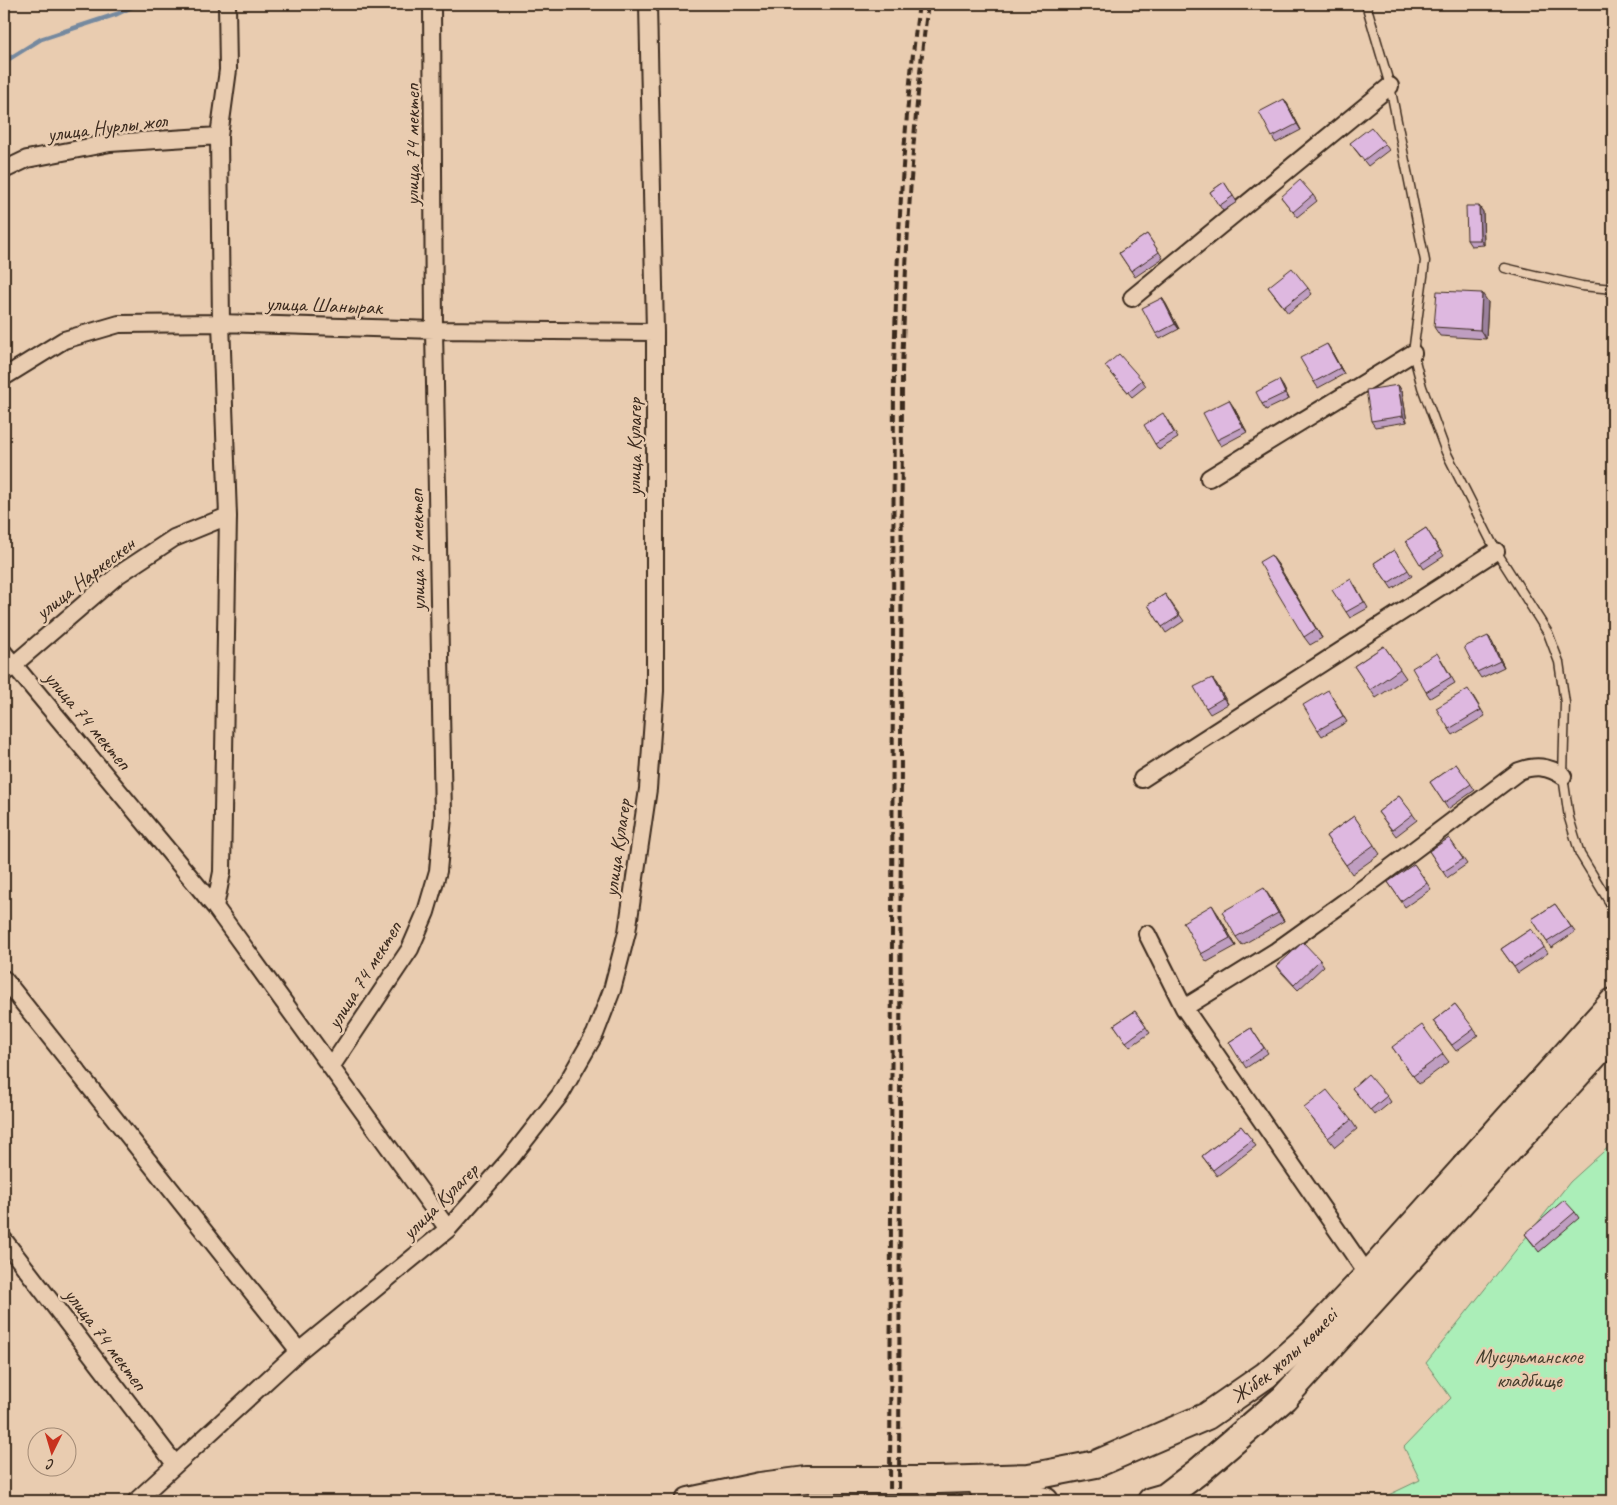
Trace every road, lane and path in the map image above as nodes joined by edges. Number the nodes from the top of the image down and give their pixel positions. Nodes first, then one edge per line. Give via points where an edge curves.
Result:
1 (227, 4) edge
2 (432, 4) edge
3 (648, 4) edge
4 (1366, 4) edge
5 (1390, 86) junction
6 (218, 136) junction
7 (4, 170) edge
8 (1505, 268) dead end
9 (1613, 289) edge
10 (1132, 298) dead end
11 (222, 323) junction
12 (434, 330) junction
13 (655, 332) junction
14 (1413, 353) junction
15 (4, 377) edge
16 (1209, 478) dead end
17 (228, 516) junction
18 (1496, 552) junction
19 (7, 663) edge
20 (1563, 776) junction
21 (1142, 779) dead end
22 (216, 906) junction
23 (1613, 908) edge
24 (1147, 934) dead end
25 (4, 979) edge
26 (1613, 1002) edge
27 (1184, 1008) junction
28 (1613, 1035) edge
29 (331, 1067) junction
30 (448, 1229) junction
31 (4, 1240) edge
32 (1368, 1274) junction
33 (299, 1351) junction
34 (175, 1464) junction
35 (938, 1480) junction
36 (760, 1486) junction
37 (136, 1501) edge
38 (688, 1501) edge
39 (734, 1501) edge
40 (1045, 1501) edge
41 (1151, 1501) edge

1 - 6 street via 228,70
2 - 12 street, улица 74 мектеп
3 - 13 street, улица Кулагер
4 - 5 lane
5 - 10 street
5 - 14 lane via 1425,261
6 - 7 street, улица Нурлы жол via 110,144 27,159
6 - 11 street
8 - 9 lane via 1582,286
11 - 12 street, улица Шанырак
11 - 15 street, улица Шанырак via 119,324 64,340
11 - 17 street
12 - 13 street, улица Шанырак
12 - 29 street, улица 74 мектеп via 443,817 438,871 426,912 410,949
13 - 30 street, улица Кулагер via 655,691 648,789 626,932 612,990 595,1034 560,1095 510,1159
14 - 16 street
14 - 18 lane via 1446,452
17 - 19 street, улица Наркескен via 174,538 118,575
17 - 22 street via 222,872
18 - 20 lane via 1548,633 1559,662 1565,703
18 - 21 street
19 - 22 street, улица 74 мектеп
20 - 23 lane via 1569,818 1580,854
20 - 27 street via 1532,766 1519,771 1276,951
22 - 29 street, улица 74 мектеп
24 - 27 street
25 - 33 street
26 - 32 main road, Жібек жолы көшесі
27 - 32 street
28 - 41 main road, Жібек жолы көшесі via 1284,1398 1199,1471 1165,1496
29 - 30 street, улица 74 мектеп
30 - 33 street, улица Кулагер
31 - 34 street, улица 74 мектеп
32 - 35 main road, Жібек жолы көшесі via 1312,1334 1266,1375 1207,1416 1096,1464 1029,1477
33 - 34 street, улица Кулагер
34 - 37 street, улица Кулагер
35 - 36 main road via 806,1480
35 - 40 main road
36 - 38 main road
36 - 39 main road

